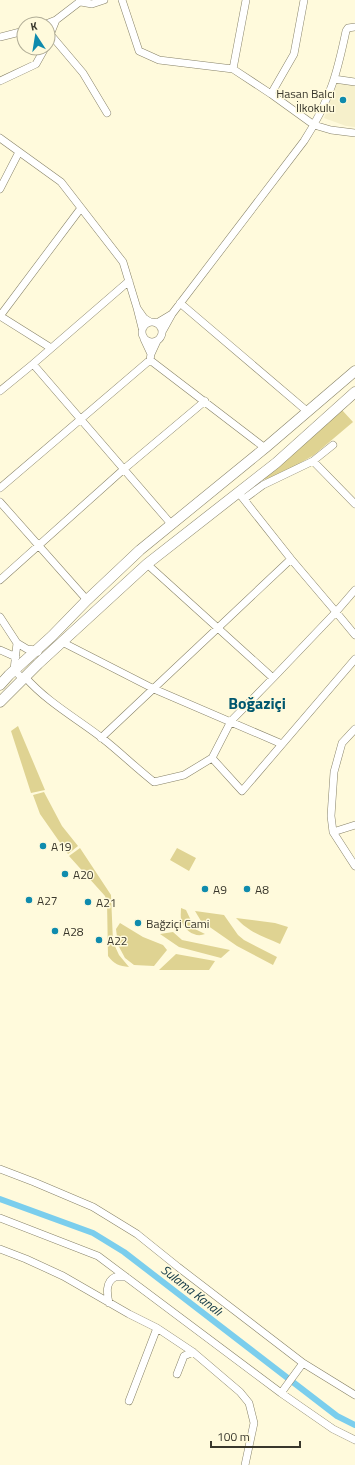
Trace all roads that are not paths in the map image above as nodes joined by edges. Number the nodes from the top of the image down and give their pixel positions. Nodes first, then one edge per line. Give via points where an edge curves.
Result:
1 (104, 0) edge
2 (122, 0) edge
3 (246, 0) edge
4 (304, 0) edge
5 (82, 1) edge
6 (56, 20) edge
7 (355, 27) edge
8 (16, 33) edge
9 (0, 37) edge
10 (56, 44) edge
11 (40, 56) edge
12 (233, 69) junction
13 (334, 79) junction
14 (0, 81) edge
15 (355, 82) edge
16 (271, 94) junction
17 (107, 113) dead end
18 (314, 124) junction
19 (355, 132) edge
20 (0, 138) edge
21 (19, 152) junction
22 (0, 189) edge
23 (81, 208) junction
24 (129, 281) junction
25 (180, 303) junction
26 (137, 308) junction
27 (172, 314) junction
28 (0, 316) edge
29 (153, 322) junction
30 (142, 328) junction
31 (162, 332) junction
32 (144, 339) junction
33 (156, 341) junction
34 (51, 348) junction
35 (150, 357) junction
36 (33, 364) junction
37 (355, 372) edge
38 (0, 391) edge
39 (355, 392) edge
40 (205, 401) junction
41 (308, 412) junction
42 (82, 419) junction
43 (333, 445) dead end
44 (265, 448) junction
45 (313, 461) junction
46 (124, 469) junction
47 (0, 488) edge
48 (241, 495) junction
49 (0, 502) edge
50 (355, 504) edge
51 (172, 525) junction
52 (39, 546) junction
53 (291, 559) junction
54 (147, 564) junction
55 (0, 580) edge
56 (355, 590) edge
57 (87, 600) junction
58 (336, 612) junction
59 (0, 617) edge
60 (218, 629) junction
61 (355, 635) edge
62 (62, 642) junction
63 (17, 643) junction
64 (0, 650) edge
65 (36, 650) junction
66 (16, 657) junction
67 (45, 658) junction
68 (355, 659) edge
69 (14, 670) junction
70 (24, 678) junction
71 (272, 678) junction
72 (0, 685) edge
73 (154, 689) junction
74 (0, 702) edge
75 (231, 721) junction
76 (355, 729) edge
77 (101, 738) junction
78 (282, 744) junction
79 (212, 758) junction
80 (355, 825) edge
81 (333, 832) junction
82 (355, 866) edge
83 (0, 1169) edge
84 (0, 1218) edge
85 (0, 1249) edge
86 (126, 1277) junction
87 (109, 1303) junction
88 (157, 1328) junction
89 (193, 1352) junction
90 (303, 1363) junction
91 (177, 1374) dead end
92 (282, 1391) junction
93 (355, 1395) edge
94 (130, 1401) dead end
95 (355, 1440) edge
96 (245, 1465) edge

1 - 5 street via 92,4
2 - 12 street via 139,51 159,60
3 - 12 street
4 - 16 street via 294,54
5 - 6 street
7 - 13 street via 346,31
8 - 9 street
10 - 17 street via 83,73
11 - 14 street via 36,64
12 - 16 street
13 - 15 street
13 - 18 street
16 - 18 street
18 - 19 street via 331,130
18 - 25 street via 304,141
20 - 21 street
21 - 22 street
21 - 23 street via 60,182
23 - 24 street via 123,262
23 - 28 street
24 - 26 street
24 - 34 street
25 - 27 street
25 - 41 street
26 - 29 street via 144,318
26 - 30 street
27 - 29 street
27 - 31 street
28 - 34 street
29 - 30 street
29 - 31 street via 161,326
30 - 32 street
31 - 33 street
32 - 33 street
32 - 35 street
33 - 35 street
34 - 36 street
35 - 40 street
35 - 42 street
36 - 38 street
36 - 42 street
37 - 41 main road
39 - 48 main road
40 - 44 street
40 - 46 street
41 - 44 main road
42 - 46 street
42 - 47 street
43 - 45 street
44 - 51 main road
45 - 48 street
45 - 50 street
46 - 51 street
46 - 52 street
48 - 53 street
48 - 54 main road
49 - 52 street
51 - 57 main road via 140,550
52 - 55 street
52 - 57 street
53 - 58 street
53 - 60 street
54 - 60 street
54 - 62 main road
56 - 58 street
57 - 65 main road
58 - 61 street
58 - 71 street
59 - 63 street
60 - 71 street
60 - 73 street
62 - 67 main road
62 - 73 street
63 - 65 street via 27,649
63 - 66 street
64 - 66 street
65 - 67 street
65 - 69 main road
66 - 69 street
67 - 70 main road
68 - 78 street
69 - 70 street
69 - 72 main road
70 - 74 main road
70 - 77 street via 48,700
71 - 75 street
73 - 75 street
73 - 77 street
75 - 78 street
75 - 79 street
76 - 81 street via 342,743 334,772 331,816
77 - 79 street via 154,782 184,775
78 - 79 street via 242,791
80 - 81 street
81 - 82 street
83 - 90 street via 93,1207 136,1234
84 - 86 street via 98,1256
85 - 87 street via 63,1276
86 - 87 street via 115,1277 110,1282 107,1291
86 - 92 street
87 - 88 street
88 - 89 street
88 - 94 street
89 - 91 street via 184,1356
89 - 96 street via 240,1392 249,1403 254,1423
90 - 92 street
90 - 93 street
92 - 95 street via 333,1429

